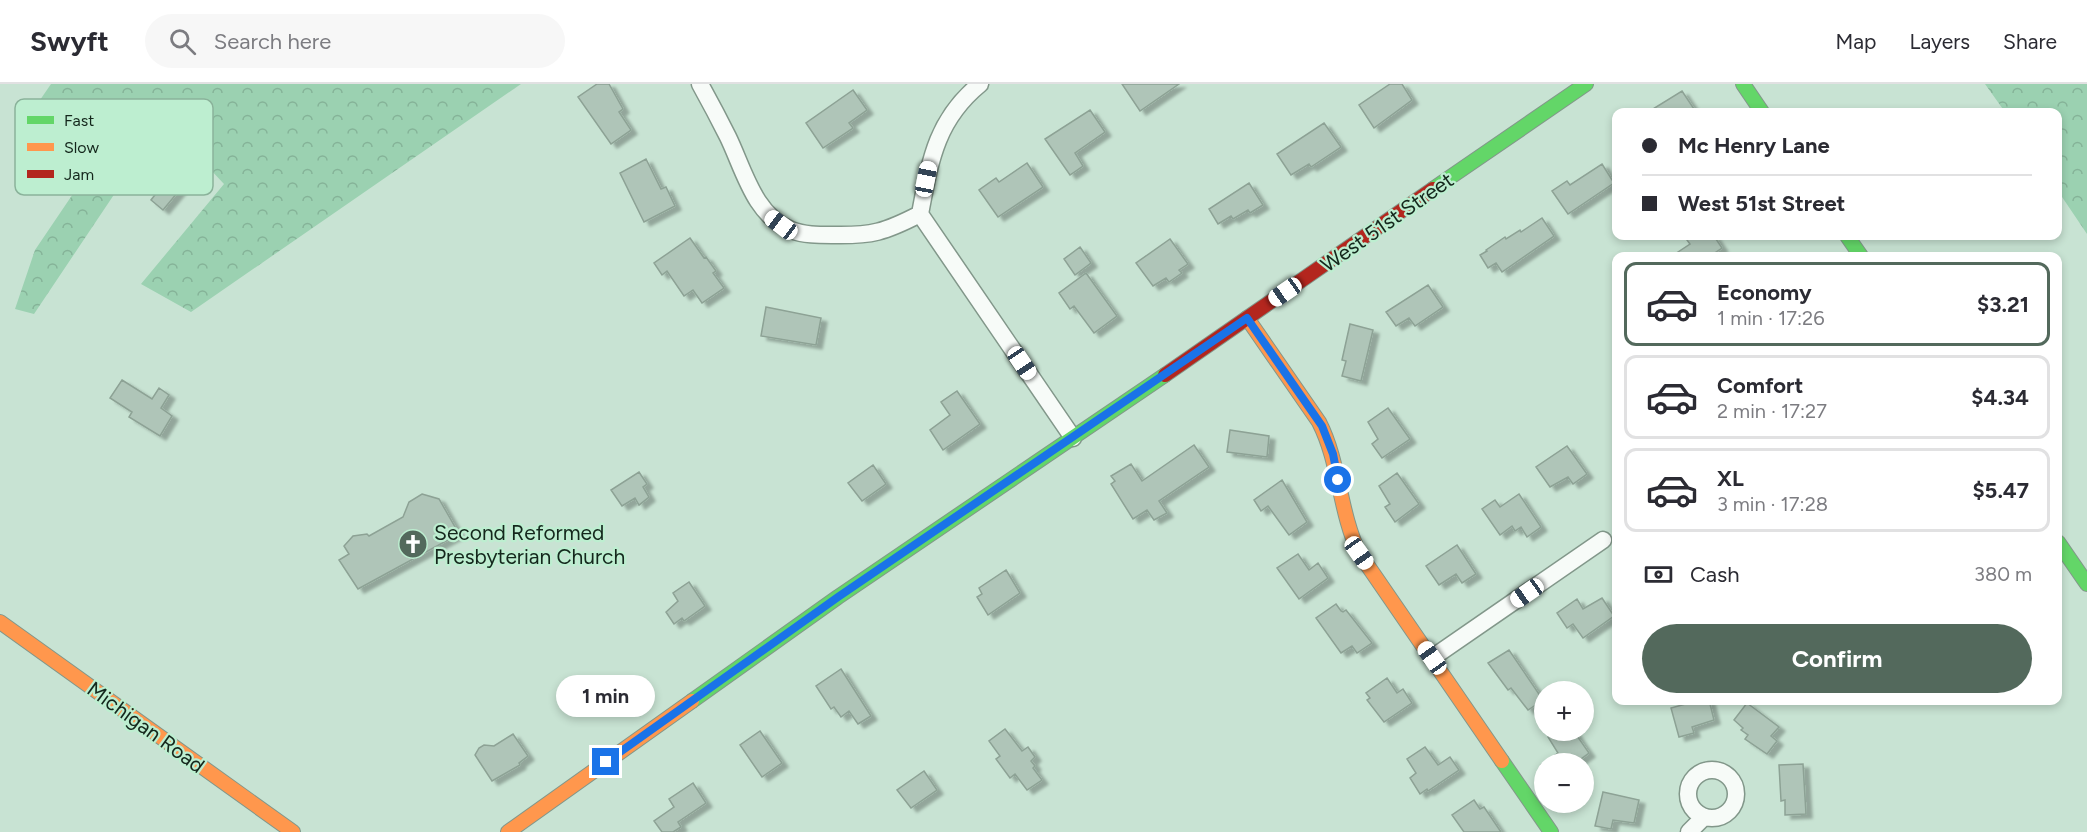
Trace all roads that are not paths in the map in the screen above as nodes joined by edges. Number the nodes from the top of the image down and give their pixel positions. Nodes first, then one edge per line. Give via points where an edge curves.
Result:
1 (700, 84) edge
2 (980, 84) edge
3 (1586, 84) edge
4 (1743, 84) edge
5 (1759, 108) edge
6 (920, 214) junction
7 (1247, 318) junction
8 (1073, 438) junction
9 (1603, 540) dead end
10 (2062, 548) edge
11 (2087, 584) edge
12 (0, 622) edge
13 (1432, 658) junction
14 (1704, 817) dead end
15 (292, 832) edge
16 (508, 832) edge
17 (1551, 832) edge
18 (1689, 832) edge

1 - 6 street via 757,200 781,225 810,235 878,233
2 - 6 street via 958,105 938,138
3 - 7 street, West 51st Street
4 - 5 street
6 - 8 street
7 - 8 street, West 51st Street
7 - 13 street via 1326,435 1354,544
8 - 16 street, West 51st Street via 838,597
9 - 13 street
10 - 11 street
12 - 15 street, Michigan Road
13 - 17 street
14 - 18 street

